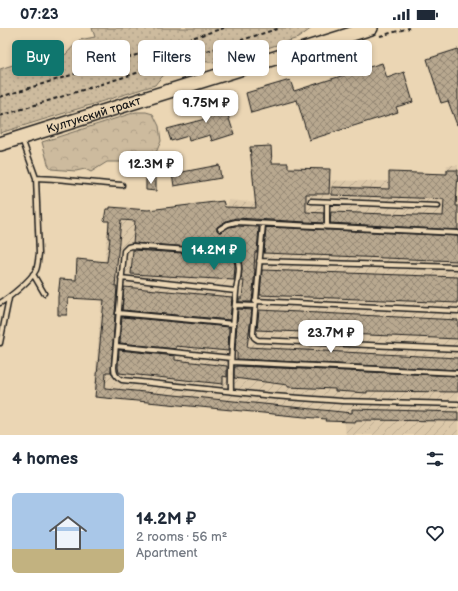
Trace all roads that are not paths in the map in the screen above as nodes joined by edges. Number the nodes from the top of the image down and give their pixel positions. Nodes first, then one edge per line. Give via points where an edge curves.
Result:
1 (375, 32) edge
2 (21, 137) junction
3 (0, 144) edge
4 (36, 178) junction
5 (122, 185) dead end
6 (311, 201) dead end
7 (327, 202) junction
8 (438, 206) dead end
9 (263, 224) junction
10 (327, 227) junction
11 (220, 230) dead end
12 (458, 233) edge
13 (259, 261) junction
14 (458, 267) edge
15 (33, 274) junction
16 (121, 278) junction
17 (236, 291) junction
18 (44, 293) dead end
19 (8, 298) junction
20 (255, 301) junction
21 (0, 303) edge
22 (236, 305) junction
23 (255, 306) junction
24 (458, 311) edge
25 (118, 313) junction
26 (234, 324) junction
27 (0, 343) edge
28 (116, 346) junction
29 (458, 349) edge
30 (231, 360) junction
31 (458, 373) edge
32 (231, 391) junction
33 (458, 404) edge

1 - 2 main road, Култукский тракт
2 - 3 main road, Култукский тракт
2 - 4 lane
4 - 5 lane via 65,178
4 - 15 lane via 39,254
6 - 7 lane
7 - 8 lane
7 - 10 lane
9 - 10 lane
9 - 11 lane via 231,223
9 - 13 lane
10 - 12 lane
13 - 14 lane
13 - 20 lane
15 - 18 lane
15 - 19 lane
16 - 17 lane
16 - 17 lane via 124,251 128,247 232,253 239,263
16 - 25 lane
17 - 22 lane
19 - 21 lane
19 - 27 lane
20 - 23 lane
20 - 24 lane
22 - 23 lane
22 - 26 lane
23 - 29 lane via 253,336 258,340
25 - 26 lane
25 - 28 lane
26 - 30 lane
28 - 30 lane
28 - 32 lane via 114,372 122,380
30 - 31 lane
30 - 32 lane
32 - 33 lane via 342,401

